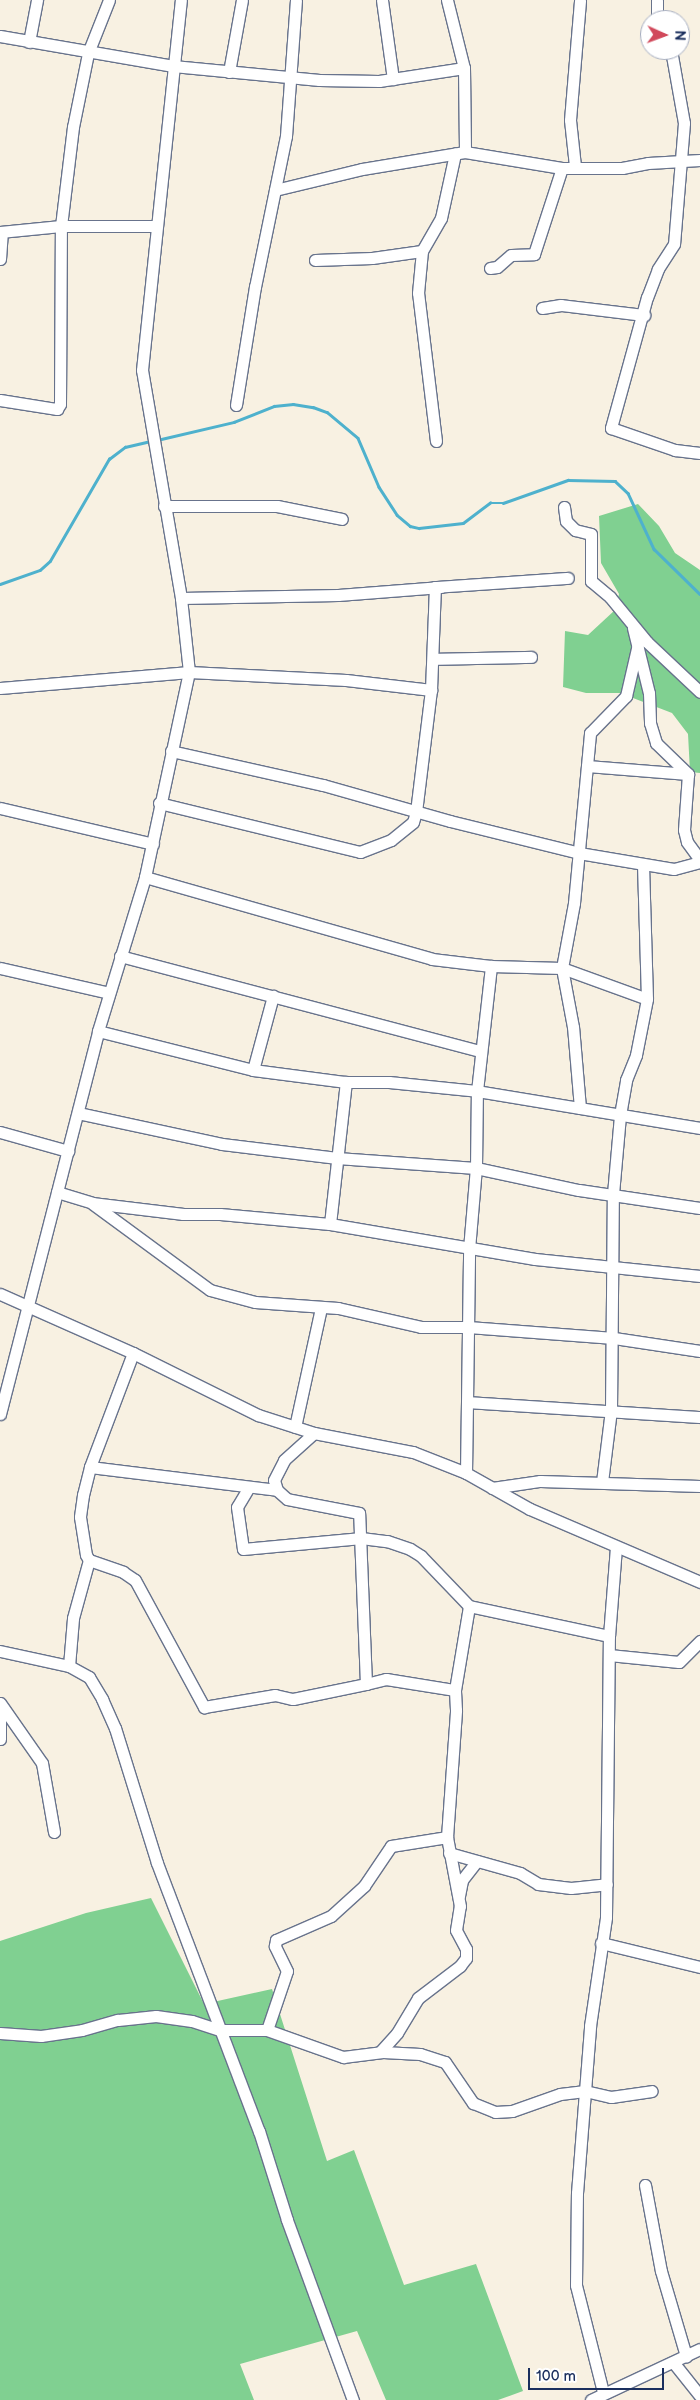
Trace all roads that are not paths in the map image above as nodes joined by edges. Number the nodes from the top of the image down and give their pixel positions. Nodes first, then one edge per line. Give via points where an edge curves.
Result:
1 (37, 0) edge
2 (109, 0) edge
3 (180, 0) edge
4 (242, 0) edge
5 (296, 0) edge
6 (382, 0) edge
7 (447, 0) edge
8 (580, 0) edge
9 (0, 36) edge
10 (29, 42) junction
11 (88, 53) junction
12 (673, 60) edge
13 (172, 66) junction
14 (464, 68) junction
15 (229, 72) junction
16 (292, 76) junction
17 (393, 79) junction
18 (460, 153) junction
19 (700, 160) edge
20 (681, 161) junction
21 (574, 166) junction
22 (562, 168) junction
23 (275, 190) junction
24 (61, 226) junction
25 (155, 226) junction
26 (1, 232) edge
27 (422, 251) junction
28 (0, 259) edge
29 (315, 260) dead end
30 (490, 268) dead end
31 (542, 308) dead end
32 (644, 315) junction
33 (0, 400) edge
34 (236, 405) dead end
35 (436, 441) dead end
36 (700, 453) edge
37 (164, 506) junction
38 (564, 508) dead end
39 (342, 519) dead end
40 (568, 578) dead end
41 (435, 587) junction
42 (482, 588) dead end
43 (181, 598) junction
44 (633, 628) junction
45 (638, 644) junction
46 (532, 657) dead end
47 (433, 659) junction
48 (189, 672) junction
49 (0, 688) edge
50 (431, 690) junction
51 (700, 692) edge
52 (171, 751) junction
53 (587, 766) junction
54 (688, 774) junction
55 (160, 803) junction
56 (0, 808) edge
57 (416, 812) junction
58 (153, 844) junction
59 (579, 852) junction
60 (700, 861) edge
61 (643, 864) junction
62 (145, 877) junction
63 (120, 956) junction
64 (491, 966) junction
65 (0, 968) edge
66 (562, 968) junction
67 (109, 993) junction
68 (274, 996) junction
69 (647, 999) junction
70 (98, 1031) junction
71 (479, 1051) junction
72 (253, 1070) junction
73 (346, 1082) junction
74 (477, 1091) junction
75 (580, 1108) junction
76 (78, 1113) junction
77 (620, 1115) junction
78 (700, 1128) edge
79 (0, 1132) edge
80 (68, 1151) junction
81 (337, 1158) junction
82 (476, 1168) junction
83 (57, 1192) junction
84 (613, 1194) junction
85 (92, 1203) junction
86 (700, 1208) edge
87 (330, 1224) junction
88 (469, 1249) junction
89 (611, 1269) junction
90 (700, 1276) edge
91 (0, 1294) edge
92 (29, 1307) junction
93 (321, 1308) junction
94 (468, 1326) junction
95 (614, 1338) junction
96 (700, 1351) edge
97 (133, 1353) junction
98 (468, 1402) junction
99 (611, 1410) junction
100 (0, 1414) edge
101 (700, 1417) edge
102 (295, 1427) junction
103 (314, 1433) junction
104 (90, 1467) junction
105 (466, 1473) junction
106 (602, 1482) junction
107 (700, 1486) edge
108 (249, 1488) junction
109 (492, 1488) junction
110 (277, 1490) junction
111 (361, 1538) junction
112 (616, 1547) junction
113 (89, 1560) junction
114 (700, 1582) edge
115 (469, 1606) junction
116 (609, 1636) junction
117 (700, 1641) edge
118 (0, 1651) edge
119 (609, 1655) junction
120 (69, 1666) junction
121 (366, 1684) junction
122 (455, 1690) junction
123 (0, 1703) edge
124 (0, 1708) edge
125 (0, 1739) edge
126 (54, 1832) dead end
127 (447, 1837) junction
128 (449, 1853) junction
129 (477, 1861) junction
130 (606, 1884) junction
131 (458, 1897) junction
132 (601, 1943) junction
133 (700, 1967) edge
134 (220, 2030) junction
135 (267, 2030) junction
136 (0, 2033) edge
137 (380, 2052) junction
138 (586, 2090) junction
139 (652, 2091) dead end
140 (645, 2185) dead end
141 (700, 2349) edge
142 (686, 2356) junction
143 (673, 2362) junction
144 (603, 2392) junction
145 (700, 2396) edge
146 (353, 2400) edge
147 (591, 2400) edge

1 - 10 street
2 - 11 street
3 - 13 street
4 - 15 street
5 - 16 street
6 - 17 street
7 - 14 street
8 - 21 street via 570,120
9 - 10 street
10 - 11 street
11 - 13 street
11 - 24 street via 73,127
12 - 20 street via 684,123
13 - 15 street
13 - 25 street
14 - 17 street
14 - 18 street
15 - 16 street
16 - 17 street via 352,82
16 - 23 street via 286,136
18 - 22 street
18 - 23 street via 362,169
18 - 27 street via 441,218
19 - 20 street
20 - 21 street via 622,168
20 - 32 street via 674,244 658,269
21 - 22 street
22 - 30 street via 534,254 511,255 498,267
23 - 34 street
24 - 25 street
24 - 26 street
24 - 33 street via 60,404 57,409
25 - 37 street via 142,370
26 - 28 street
27 - 29 street via 372,258
27 - 35 street via 418,293
31 - 32 street via 561,305
32 - 36 street via 610,428 675,450
37 - 39 street via 277,506
37 - 43 street
38 - 44 street via 566,522 574,530 591,534 591,581 624,613
40 - 41 street
41 - 42 street
41 - 43 street via 338,595
41 - 47 street
43 - 48 street
44 - 45 street
44 - 51 street
45 - 53 street via 626,696 590,733
45 - 54 street via 656,742
46 - 47 street
47 - 50 street
48 - 49 street
48 - 50 street via 346,680
48 - 52 street
50 - 57 street
52 - 55 street
52 - 57 street via 323,785
53 - 54 street
53 - 59 street
54 - 60 street via 684,830 687,842
55 - 57 street via 360,852 391,840 413,822
55 - 58 street
56 - 58 street
57 - 59 street
58 - 62 street
59 - 61 street
59 - 66 street
60 - 61 street via 674,869
61 - 69 street
62 - 63 street
62 - 64 street via 432,959
63 - 67 street
63 - 68 street
64 - 66 street
64 - 71 street
65 - 67 street
66 - 69 street
66 - 75 street via 573,1027
67 - 70 street
68 - 71 street
68 - 72 street
69 - 77 street
70 - 72 street
70 - 76 street
71 - 74 street
72 - 73 street
73 - 74 street via 389,1082
73 - 81 street
74 - 75 street
74 - 82 street
75 - 77 street
76 - 80 street
76 - 81 street via 222,1144
77 - 78 street
77 - 84 street
79 - 80 street
80 - 83 street
81 - 82 street
81 - 87 street
82 - 84 street
82 - 88 street
83 - 85 street
83 - 92 street
84 - 86 street
84 - 89 street
85 - 87 street via 183,1214 220,1214
85 - 93 street via 210,1290 255,1302
87 - 88 street
88 - 89 street
88 - 94 street
89 - 90 street
89 - 95 street
91 - 92 street
92 - 97 street
92 - 100 street
93 - 94 street via 338,1308 421,1327
93 - 102 street
94 - 95 street
94 - 98 street
95 - 96 street
95 - 99 street
97 - 102 street via 258,1415
97 - 104 street
98 - 99 street
98 - 105 street
99 - 101 street
99 - 106 street
102 - 103 street
103 - 105 street via 413,1452
103 - 110 street via 276,1471
104 - 108 street
104 - 113 street via 80,1517
105 - 109 street
106 - 107 street
106 - 109 street via 540,1480
108 - 110 street
108 - 111 street via 237,1507 244,1549
109 - 112 street via 530,1509
110 - 111 street via 287,1499 359,1513
111 - 115 street via 410,1549
111 - 121 street
112 - 114 street
112 - 116 street
113 - 120 street via 73,1618
113 - 121 street via 123,1572 135,1580 204,1706 275,1695 292,1699
115 - 116 street
115 - 122 street
116 - 119 street
117 - 119 street via 679,1662
118 - 120 street
119 - 130 street
120 - 134 street via 89,1676 115,1728 156,1863
121 - 122 street via 386,1679
122 - 127 street
123 - 126 street via 42,1763
124 - 125 street
127 - 128 street
127 - 135 street via 391,1846 364,1886 331,1916 276,1940 287,1971
128 - 129 street
128 - 131 street
129 - 130 street via 520,1873 531,1882 549,1886
129 - 131 street via 462,1880
130 - 132 street via 606,1917
131 - 137 street via 456,1930 466,1949 466,1958 418,1998 397,2033
132 - 133 street
132 - 138 street
134 - 135 street
134 - 136 street via 192,2021 156,2016 118,2020 42,2036
134 - 146 street
135 - 137 street via 343,2057
137 - 138 street via 420,2054 445,2062 472,2103 495,2112 512,2111 560,2094
138 - 139 street via 610,2097
138 - 144 street via 578,2193 576,2285
140 - 142 street via 662,2271
141 - 142 street
142 - 143 street
143 - 144 street
143 - 145 street
144 - 147 street

